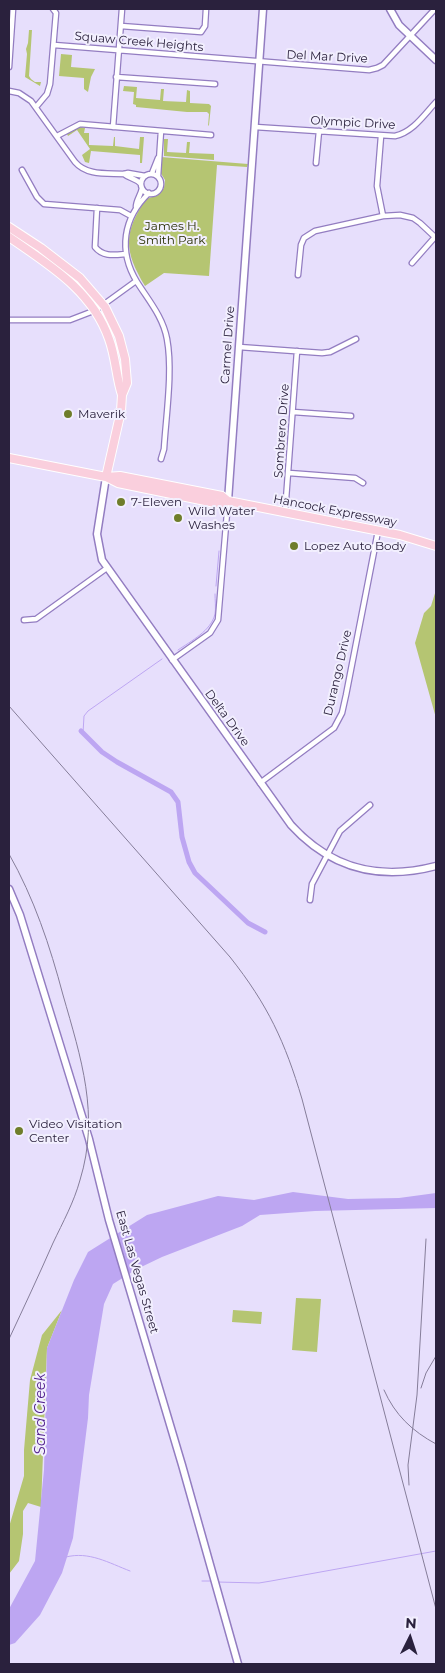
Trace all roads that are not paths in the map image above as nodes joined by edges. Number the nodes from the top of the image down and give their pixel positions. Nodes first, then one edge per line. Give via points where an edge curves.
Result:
1 (13, 9) edge
2 (53, 9) edge
3 (122, 9) edge
4 (206, 9) edge
5 (263, 9) edge
6 (390, 9) edge
7 (435, 9) edge
8 (120, 26) junction
9 (409, 36) junction
10 (54, 45) junction
11 (118, 50) junction
12 (222, 59) joint
13 (436, 60) edge
14 (260, 62) junction
15 (9, 67) edge
16 (116, 77) junction
17 (215, 84) dead end
18 (9, 91) edge
19 (436, 102) edge
20 (36, 107) junction
21 (113, 127) junction
22 (255, 127) junction
23 (161, 131) junction
24 (319, 131) junction
25 (211, 135) dead end
26 (57, 136) junction
27 (381, 136) junction
28 (159, 156) junction
29 (316, 163) dead end
30 (22, 170) dead end
31 (152, 173) junction
32 (124, 174) junction
33 (145, 176) junction
34 (158, 176) junction
35 (141, 186) junction
36 (149, 193) junction
37 (136, 207) junction
38 (97, 208) junction
39 (132, 216) junction
40 (383, 216) junction
41 (9, 227) edge
42 (9, 237) edge
43 (436, 238) edge
44 (126, 254) junction
45 (38, 258) junction
46 (56, 259) junction
47 (412, 263) dead end
48 (298, 275) dead end
49 (136, 281) junction
50 (103, 304) junction
51 (96, 310) junction
52 (9, 320) edge
53 (356, 339) dead end
54 (239, 346) junction
55 (297, 351) junction
56 (122, 395) junction
57 (293, 412) junction
58 (351, 416) dead end
59 (9, 458) edge
60 (160, 459) dead end
61 (289, 473) junction
62 (106, 477) junction
63 (363, 483) dead end
64 (228, 501) junction
65 (285, 512) junction
66 (378, 531) junction
67 (436, 546) edge
68 (107, 568) junction
69 (24, 620) dead end
70 (172, 660) junction
71 (260, 783) junction
72 (370, 805) dead end
73 (326, 855) junction
74 (436, 866) edge
75 (9, 889) edge
76 (310, 900) dead end
77 (238, 1664) edge

1 - 15 street
2 - 10 street via 56,13
3 - 8 street
4 - 8 street via 205,26 201,32
5 - 14 street, Carmel Drive
6 - 9 street
7 - 9 street, Del Mar Drive
8 - 11 street
9 - 13 street
9 - 14 street, Del Mar Drive via 383,65 369,70
10 - 11 street, Squaw Creek Heights
10 - 20 street via 50,84 47,94
11 - 12 street, Squaw Creek Heights
11 - 16 street
12 - 14 street, Del Mar Drive
14 - 22 street, Carmel Drive
16 - 17 street
16 - 21 street
18 - 20 street via 19,93
19 - 27 street, Olympic Drive via 408,131 395,136
20 - 26 street
21 - 23 street
21 - 26 street via 76,125
22 - 24 street, Olympic Drive
22 - 54 street, Carmel Drive
23 - 25 street
23 - 28 street
24 - 27 street, Olympic Drive
24 - 29 street
26 - 32 street via 82,169
27 - 40 street via 377,186
28 - 31 street
28 - 34 street
30 - 38 street via 36,197 44,204
31 - 33 street
31 - 34 street
32 - 33 street
32 - 35 street via 137,179
33 - 35 street
34 - 36 street via 161,186 156,193
35 - 36 street
35 - 37 street
36 - 37 street
37 - 39 street
38 - 39 street via 120,210
38 - 44 street via 95,247 105,254
39 - 44 street via 126,230
40 - 43 street via 400,214 413,218
40 - 48 street via 308,234 301,245
41 - 46 main road
42 - 45 main road
43 - 47 street
44 - 49 street
45 - 46 main road via 43,255
45 - 51 main road via 75,286
46 - 50 main road via 80,278
49 - 50 street
49 - 60 street via 162,320 169,347 164,447
50 - 51 street
50 - 56 main road via 123,348 127,383
51 - 52 street via 66,321
51 - 56 main road via 111,344
53 - 55 street via 330,352
54 - 55 street
54 - 64 street, Carmel Drive
55 - 57 street, Sombrero Drive
56 - 62 main road
57 - 58 street
57 - 61 street, Sombrero Drive
59 - 62 main road, Hancock Expressway
61 - 63 street via 355,478
61 - 65 street, Sombrero Drive
62 - 64 main road, Hancock Expressway via 118,483 220,504
62 - 68 street, Delta Drive via 97,534
64 - 65 main road, Hancock Expressway
64 - 70 street, Carmel Drive via 218,620 210,633
65 - 66 main road, Hancock Expressway
66 - 67 main road, Hancock Expressway
66 - 71 street, Durango Drive via 339,720 334,728
68 - 69 street via 36,619
68 - 70 street, Delta Drive
70 - 71 street, Delta Drive
71 - 73 street, Delta Drive via 291,825 311,846
72 - 73 street via 340,831
73 - 74 street, Delta Drive via 354,867 382,872
73 - 76 street via 312,884
75 - 77 street, East Las Vegas Street via 20,915 88,1139

